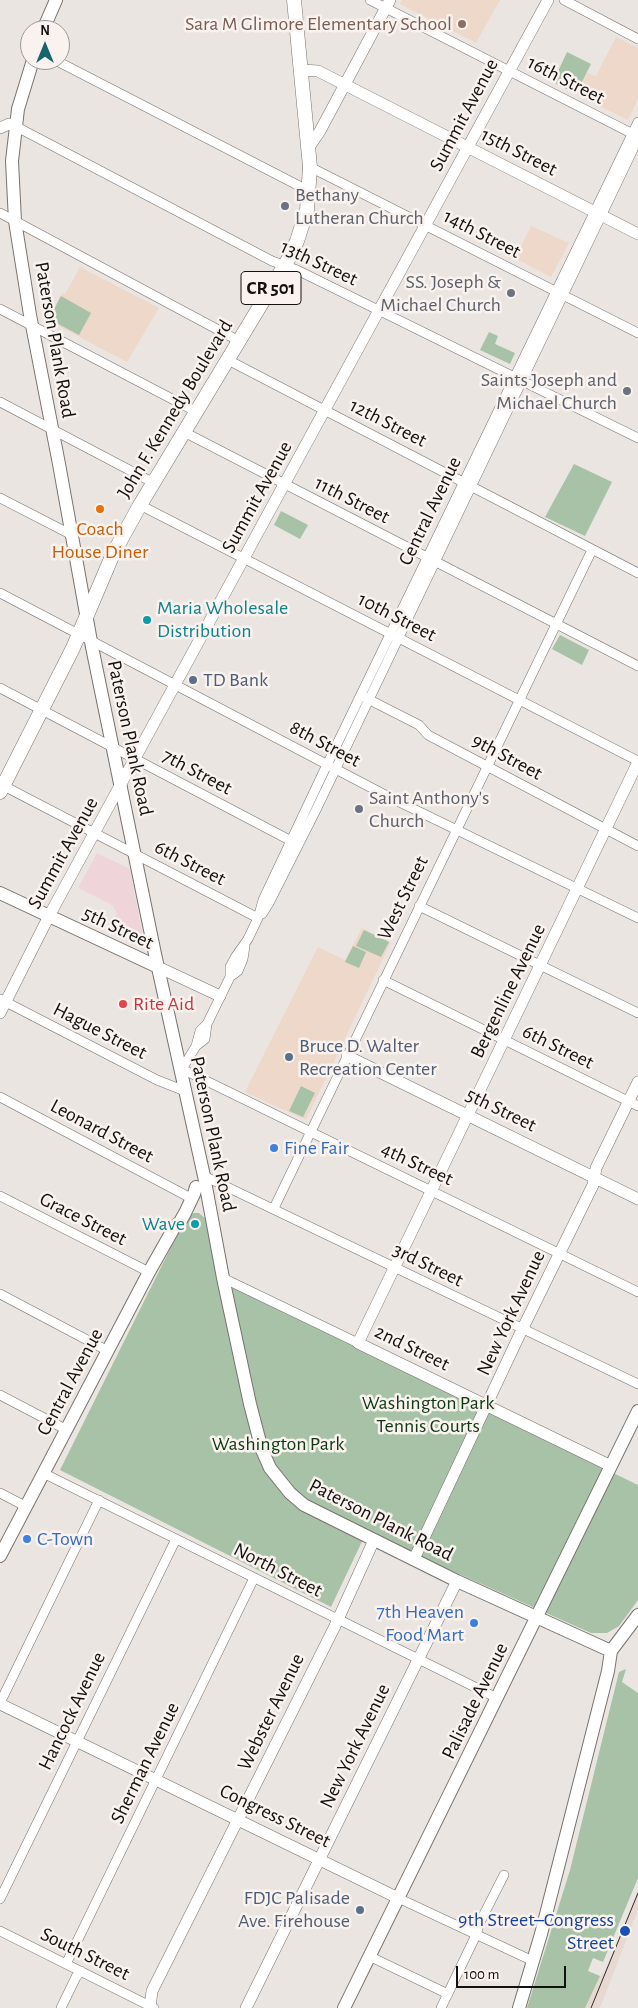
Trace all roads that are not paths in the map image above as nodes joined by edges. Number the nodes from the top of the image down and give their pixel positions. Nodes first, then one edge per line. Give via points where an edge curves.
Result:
1 (56, 0) edge
2 (294, 0) edge
3 (370, 0) edge
4 (548, 0) edge
5 (564, 0) edge
6 (388, 4) edge
7 (47, 20) edge
8 (638, 39) edge
9 (70, 68) edge
10 (30, 70) edge
11 (301, 70) junction
12 (509, 70) junction
13 (345, 85) junction
14 (638, 122) edge
15 (15, 126) junction
16 (0, 128) edge
17 (636, 136) edge
18 (308, 148) junction
19 (468, 148) junction
20 (310, 167) junction
21 (308, 191) junction
22 (0, 213) edge
23 (599, 214) junction
24 (15, 221) junction
25 (426, 225) junction
26 (638, 234) edge
27 (284, 266) junction
28 (560, 294) junction
29 (0, 309) edge
30 (379, 311) junction
31 (32, 326) junction
32 (638, 333) edge
33 (239, 341) junction
34 (228, 360) junction
35 (519, 379) junction
36 (0, 402) edge
37 (325, 410) junction
38 (196, 412) junction
39 (52, 429) junction
40 (184, 432) junction
41 (638, 438) edge
42 (154, 483) junction
43 (285, 484) junction
44 (468, 484) junction
45 (0, 498) edge
46 (140, 505) junction
47 (72, 535) junction
48 (592, 550) junction
49 (245, 558) junction
50 (432, 560) junction
51 (638, 571) edge
52 (0, 594) edge
53 (87, 616) junction
54 (555, 623) junction
55 (395, 635) junction
56 (85, 638) junction
57 (638, 666) edge
58 (176, 686) junction
59 (0, 688) edge
60 (365, 698) junction
61 (519, 699) junction
62 (42, 710) junction
63 (113, 748) junction
64 (135, 758) junction
65 (638, 762) edge
66 (487, 766) junction
67 (331, 767) junction
68 (1, 787) edge
69 (121, 787) junction
70 (606, 829) junction
71 (456, 830) junction
72 (95, 834) junction
73 (295, 843) junction
74 (638, 846) edge
75 (136, 854) junction
76 (578, 889) junction
77 (0, 893) edge
78 (418, 906) junction
79 (49, 916) junction
80 (258, 918) junction
81 (638, 918) edge
82 (542, 965) junction
83 (158, 968) junction
84 (383, 980) junction
85 (220, 996) junction
86 (3, 1000) edge
87 (0, 1013) edge
88 (638, 1013) edge
89 (504, 1040) junction
90 (346, 1056) junction
91 (182, 1069) junction
92 (638, 1082) edge
93 (185, 1091) junction
94 (0, 1097) edge
95 (633, 1104) edge
96 (468, 1115) junction
97 (310, 1133) junction
98 (204, 1176) junction
99 (594, 1178) junction
100 (431, 1190) junction
101 (191, 1192) junction
102 (0, 1196) edge
103 (638, 1199) edge
104 (274, 1208) junction
105 (185, 1213) junction
106 (211, 1213) junction
107 (175, 1226) junction
108 (559, 1254) junction
109 (394, 1268) junction
110 (149, 1272) junction
111 (223, 1278) junction
112 (638, 1292) edge
113 (0, 1294) edge
114 (522, 1330) junction
115 (358, 1343) junction
116 (108, 1351) junction
117 (638, 1384) edge
118 (0, 1395) edge
119 (487, 1406) junction
120 (638, 1411) edge
121 (66, 1430) junction
122 (611, 1466) junction
123 (43, 1473) junction
124 (0, 1493) edge
125 (99, 1500) junction
126 (26, 1506) junction
127 (176, 1539) junction
128 (374, 1540) junction
129 (0, 1556) edge
130 (414, 1560) junction
131 (254, 1578) junction
132 (457, 1580) junction
133 (638, 1615) edge
134 (537, 1617) junction
135 (338, 1620) junction
136 (611, 1651) junction
137 (419, 1659) junction
138 (497, 1698) junction
139 (0, 1703) edge
140 (77, 1741) junction
141 (156, 1780) junction
142 (239, 1819) junction
143 (320, 1859) junction
144 (504, 1875) dead end
145 (398, 1898) junction
146 (0, 1899) edge
147 (0, 1932) edge
148 (476, 1935) junction
149 (369, 1956) junction
150 (533, 1961) junction
151 (66, 1964) junction
152 (81, 1971) junction
153 (448, 1994) junction
154 (152, 2007) edge
155 (61, 2008) edge
156 (246, 2008) edge
157 (344, 2008) edge
158 (441, 2008) edge
159 (519, 2008) edge

1 - 7 main road
2 - 11 main road, John F. Kennedy Boulevard / CR 501
3 - 6 street, 16th Street
4 - 12 street, Summit Avenue
5 - 8 street
6 - 12 street, 16th Street
6 - 13 street
9 - 21 street
10 - 15 main road, Paterson Plank Road
11 - 13 street, 15th Street via 318,71
11 - 18 main road, John F. Kennedy Boulevard / CR 501
12 - 17 street, 16th Street
12 - 19 street, Summit Avenue
13 - 18 street
13 - 19 street, 15th Street
14 - 17 street, Central Avenue
15 - 16 street via 10,124
15 - 24 main road, Paterson Plank Road via 12,161
15 - 27 street, 13th Street
17 - 23 street, Central Avenue
18 - 20 main road, John F. Kennedy Boulevard / CR 501
19 - 23 street, 15th Street
19 - 25 street, Summit Avenue
20 - 21 main road, John F. Kennedy Boulevard / CR 501
20 - 25 street, 14th Street
21 - 27 main road, John F. Kennedy Boulevard / CR 501 via 301,230
22 - 24 street
23 - 26 street, 15th Street
23 - 28 street, Central Avenue
24 - 31 main road, Paterson Plank Road
24 - 33 street
25 - 28 street, 14th Street
25 - 30 street, Summit Avenue
27 - 30 street, 13th Street
27 - 33 main road, John F. Kennedy Boulevard / CR 501
28 - 32 street, 14th Street
28 - 35 street, Central Avenue
29 - 31 street
30 - 35 street, 13th Street
30 - 37 street, Summit Avenue
31 - 38 street
31 - 39 main road, Paterson Plank Road
33 - 34 main road, John F. Kennedy Boulevard / CR 501
34 - 37 street, 12th Street
34 - 38 main road, John F. Kennedy Boulevard / CR 501
35 - 41 street, 13th Street
35 - 44 street, Central Avenue
36 - 39 street
37 - 43 street, Summit Avenue
37 - 44 street, 12th Street
38 - 40 main road, John F. Kennedy Boulevard / CR 501
39 - 42 street
39 - 47 main road, Paterson Plank Road
40 - 42 main road, John F. Kennedy Boulevard / CR 501
40 - 43 street, 11th Street
42 - 46 main road, John F. Kennedy Boulevard / CR 501
43 - 49 street, Summit Avenue
43 - 50 street, 11th Street
44 - 48 street, 12th Street
44 - 50 street, Central Avenue
45 - 47 street
46 - 49 street, 10th Street
46 - 53 main road, John F. Kennedy Boulevard / CR 501 via 113,554
47 - 53 main road, Paterson Plank Road
48 - 51 street, 12th Street
48 - 54 street, West Street
49 - 55 street, 10th Street
49 - 58 street, Summit Avenue
50 - 54 street, 11th Street
50 - 55 street, Central Avenue
52 - 56 street, 8th Street
53 - 56 main road, John F. Kennedy Boulevard / CR 501
54 - 57 street, 11th Street
54 - 61 street, West Street
55 - 60 street, Central Avenue
55 - 61 street, 10th Street
56 - 58 street, 8th Street
56 - 62 main road, John F. Kennedy Boulevard / CR 501
56 - 63 main road, Paterson Plank Road
58 - 64 street, Summit Avenue
58 - 67 street, 8th Street
59 - 62 street, 7th Street
60 - 66 street, 9th Street via 419,725 428,735
60 - 67 street, Central Avenue
61 - 65 street, 10th Street
61 - 66 street, West Street
62 - 63 street, 7th Street
62 - 68 main road, John F. Kennedy Boulevard / CR 501
63 - 64 street, 7th Street
63 - 69 main road, Paterson Plank Road
64 - 69 street, Summit Avenue
64 - 73 street, 7th Street
65 - 70 street, Bergenline Avenue
66 - 70 street, 9th Street
66 - 71 street, West Street
67 - 71 street, 8th Street
67 - 73 street, Central Avenue
68 - 72 street, 6th Street
69 - 72 street, Summit Avenue
69 - 75 main road, Paterson Plank Road
70 - 74 street, 9th Street
70 - 76 street, Bergenline Avenue
71 - 76 street, 8th Street
71 - 78 street, West Street
72 - 75 street, 6th Street
72 - 79 street, Summit Avenue
73 - 80 street, Central Avenue via 269,903
75 - 80 street, 6th Street
75 - 83 main road, Paterson Plank Road
76 - 81 street, 8th Street
76 - 82 street, Bergenline Avenue
77 - 79 main road, 5th Street
78 - 82 street
78 - 84 street, West Street
79 - 83 main road, 5th Street
79 - 86 street, Summit Avenue
80 - 85 street, Central Avenue via 238,970 230,977
82 - 88 street
82 - 89 street, Bergenline Avenue
83 - 85 street, 5th Street
83 - 91 main road, Paterson Plank Road
84 - 89 street, 6th Street
84 - 90 street, West Street
85 - 91 street, Central Avenue via 207,1024 205,1039 196,1046
86 - 87 street, Summit Avenue
86 - 93 street, Hague Street via 157,1080
89 - 95 street, 6th Street
89 - 96 street, Bergenline Avenue
90 - 96 street, 5th Street
90 - 97 street, West Street
91 - 93 main road, Paterson Plank Road
91 - 97 street, 4th Street
92 - 95 street, New York Avenue
93 - 98 main road, Paterson Plank Road
94 - 101 street, Leonard Street
95 - 99 street, New York Avenue via 596,1168
96 - 99 street, 5th Street
96 - 100 street, Bergenline Avenue
97 - 100 street, 4th Street
97 - 104 street, West Street
98 - 101 main road, Central Avenue
98 - 104 street, 3rd Street
98 - 106 main road, Paterson Plank Road
99 - 103 street, 5th Street
99 - 108 street, New York Avenue
100 - 108 street, 4th Street
100 - 109 street, Bergenline Avenue
101 - 105 main road, Central Avenue via 194,1194
101 - 107 main road, Central Avenue via 175,1220
102 - 110 street, Grace Street
104 - 109 street, 3rd Street
105 - 106 main road via 190,1209
105 - 107 main road, Central Avenue
106 - 111 main road, Paterson Plank Road
107 - 110 main road, Central Avenue
108 - 112 street, 4th Street
108 - 114 street, New York Avenue
109 - 114 street, 3rd Street
109 - 115 street, Bergenline Avenue
110 - 116 main road, Central Avenue
111 - 115 street, 2nd Street
111 - 128 main road, Paterson Plank Road via 256,1428 270,1468 304,1505
113 - 116 street
114 - 117 street, 3rd Street
114 - 119 street, New York Avenue
115 - 119 street, 2nd Street
116 - 121 main road, Central Avenue
118 - 121 street
119 - 122 street, 2nd Street
119 - 130 street, New York Avenue
120 - 122 main road, Palisade Avenue
121 - 123 main road, Central Avenue
122 - 134 main road, Palisade Avenue
123 - 125 street, North Street
123 - 126 main road, Central Avenue
124 - 126 street
125 - 127 street, North Street
125 - 139 street
126 - 129 main road, Central Avenue
127 - 131 street, North Street
127 - 140 street, Hancock Avenue
128 - 130 main road, Paterson Plank Road
128 - 135 street, Webster Avenue
130 - 132 main road, Paterson Plank Road
131 - 135 street, North Street
131 - 141 street, Sherman Avenue
132 - 134 main road, Paterson Plank Road
132 - 137 street, New York Avenue
133 - 136 main road
134 - 136 main road, Paterson Plank Road
134 - 138 main road, Palisade Avenue
135 - 137 street, North Street
135 - 142 street, Webster Avenue
136 - 150 main road
137 - 138 street, North Street
137 - 143 street, New York Avenue
138 - 145 main road, Palisade Avenue
139 - 140 street, Congress Street
140 - 141 street, Congress Street
140 - 146 street, Hancock Avenue
141 - 142 street, Congress Street
141 - 151 street, Sherman Avenue
142 - 143 street, Congress Street
142 - 154 street, Webster Avenue via 152,1991
143 - 145 street, Congress Street
143 - 156 street, New York Avenue
144 - 148 street
145 - 148 street, Congress Street
145 - 149 main road, Palisade Avenue
147 - 151 street, South Street
148 - 150 street, Congress Street
148 - 153 street
149 - 153 street
149 - 157 main road, Palisade Avenue
150 - 159 main road
151 - 152 street, South Street
152 - 154 street, South Street
152 - 155 street
153 - 158 street

